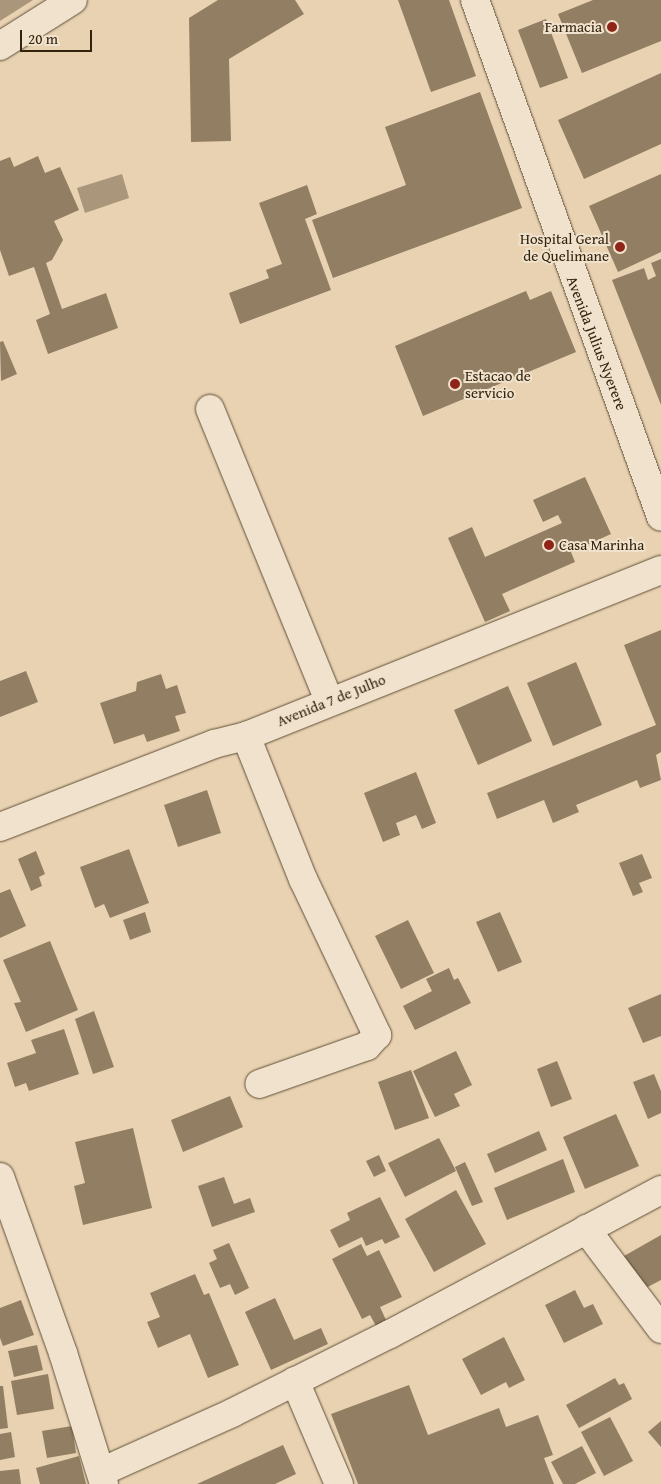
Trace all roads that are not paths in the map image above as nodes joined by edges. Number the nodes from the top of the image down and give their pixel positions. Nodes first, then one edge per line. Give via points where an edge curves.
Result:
1 (73, 0) edge
2 (482, 2) edge
3 (0, 46) edge
4 (210, 409) dead end
5 (661, 517) edge
6 (661, 570) edge
7 (328, 700) junction
8 (246, 736) junction
9 (0, 827) edge
10 (259, 1084) dead end
11 (0, 1177) edge
12 (661, 1190) edge
13 (586, 1229) junction
14 (661, 1329) edge
15 (295, 1381) junction
16 (103, 1478) edge
17 (339, 1484) edge

1 - 3 street
2 - 5 street, Avenida Julius Nyerere via 575,286
4 - 7 street
6 - 7 street, Avenida 7 de Julho
7 - 8 street, Avenida 7 de Julho
8 - 9 street, Avenida 7 de Julho via 214,744
8 - 10 street via 303,879 377,1035 368,1046
11 - 16 street
12 - 13 street
13 - 14 street
13 - 15 street
15 - 16 street
15 - 17 street

